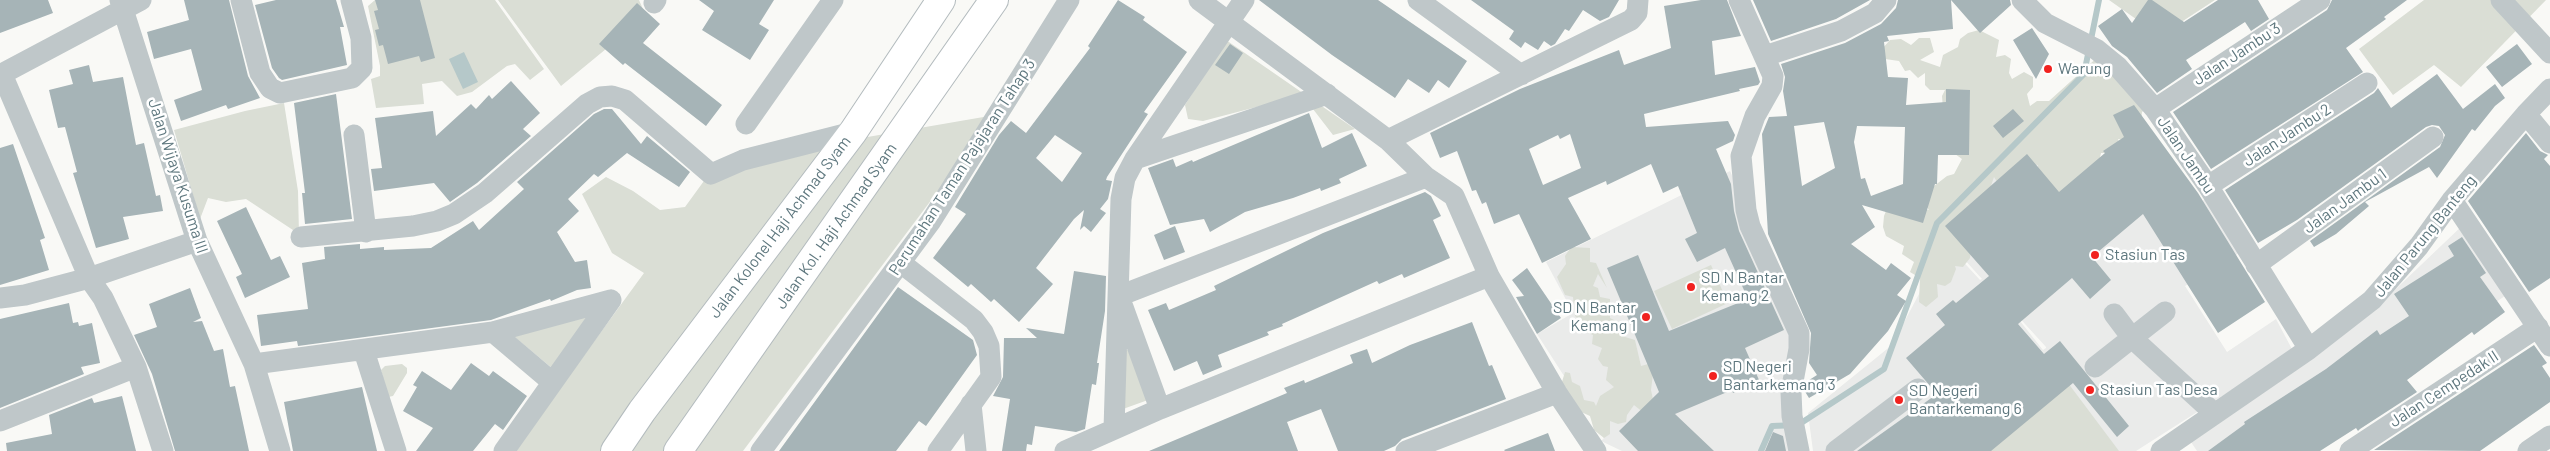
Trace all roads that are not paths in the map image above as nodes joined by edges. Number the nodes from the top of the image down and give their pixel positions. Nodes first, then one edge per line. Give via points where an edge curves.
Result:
1 (241, 0) edge
2 (351, 0) edge
3 (833, 0) edge
4 (941, 0) edge
5 (994, 0) edge
6 (1069, 0) edge
7 (1199, 0) edge
8 (1244, 0) edge
9 (1418, 0) edge
10 (1638, 0) edge
11 (1739, 0) edge
12 (1886, 0) edge
13 (2022, 0) edge
14 (2320, 0) edge
15 (2502, 0) edge
16 (128, 3) edge
17 (1229, 21) junction
18 (2550, 53) edge
19 (1765, 56) junction
20 (1, 75) edge
21 (1521, 75) junction
22 (2366, 83) dead end
23 (2550, 90) edge
24 (1328, 94) junction
25 (2155, 109) junction
26 (2526, 114) junction
27 (746, 124) dead end
28 (853, 132) junction
29 (354, 135) dead end
30 (2433, 137) dead end
31 (1388, 140) junction
32 (2550, 143) edge
33 (1135, 159) junction
34 (1426, 177) junction
35 (2208, 186) junction
36 (2452, 200) junction
37 (366, 232) junction
38 (301, 237) dead end
39 (197, 242) junction
40 (901, 263) junction
41 (2256, 265) junction
42 (1489, 276) junction
43 (89, 278) junction
44 (1119, 296) junction
45 (0, 298) edge
46 (2165, 312) dead end
47 (2114, 314) dead end
48 (2538, 327) junction
49 (492, 332) junction
50 (2132, 338) junction
51 (2550, 346) edge
52 (2309, 349) junction
53 (364, 351) junction
54 (254, 364) junction
55 (136, 367) junction
56 (2095, 367) dead end
57 (552, 382) junction
58 (1918, 389) dead end
59 (1557, 393) junction
60 (971, 404) junction
61 (1160, 409) junction
62 (2214, 413) junction
63 (0, 422) edge
64 (1114, 429) junction
65 (2550, 436) edge
66 (2183, 444) edge
67 (396, 450) edge
68 (164, 451) edge
69 (280, 451) edge
70 (504, 451) edge
71 (614, 451) edge
72 (678, 451) edge
73 (761, 451) edge
74 (938, 451) edge
75 (976, 451) edge
76 (1065, 451) edge
77 (1406, 451) edge
78 (1596, 451) edge
79 (1799, 451) edge
80 (1836, 451) edge
81 (2161, 451) edge
82 (2350, 451) edge
83 (2528, 451) edge

1 - 2 street via 260,73 270,88 280,93 352,78 362,68 361,38
3 - 27 street
4 - 28 main road, Jalan Kolonel Haji Achmad Syam
5 - 72 main road, Jalan Kol. Haji Achmad Syam
6 - 40 street, Perumahan Taman Pajajaran Tahap 3 via 931,221
7 - 17 street
8 - 17 street
9 - 21 street
10 - 21 street via 1637,13 1631,20
11 - 19 street
12 - 19 street via 1875,13 1841,32
13 - 25 street, Jalan Jambu via 2045,23 2096,49 2118,67
14 - 25 street, Jalan Jambu 3
15 - 18 street
16 - 20 street
16 - 39 street, Jalan Wijaya Kusuma III
17 - 24 street
17 - 33 street
19 - 79 street via 1773,76 1772,86 1755,116 1741,156 1750,226 1799,333 1791,392
20 - 43 street
21 - 31 street
22 - 35 street, Jalan Jambu 2
23 - 26 street, Jalan Parung Banteng
24 - 31 street
24 - 33 street
25 - 35 street, Jalan Jambu
26 - 32 street
26 - 36 street, Jalan Parung Banteng
28 - 37 street via 743,160 711,174 625,100 600,97 587,104 485,193 454,214 436,221
28 - 71 main road, Jalan Kolonel Haji Achmad Syam
29 - 37 street
30 - 41 street, Jalan Jambu 1
31 - 34 street
33 - 44 street via 1125,178 1121,199
34 - 42 street via 1454,196
34 - 44 street
35 - 41 street, Jalan Jambu
36 - 48 street
36 - 52 street, Jalan Parung Banteng via 2419,246 2372,300
37 - 38 street
39 - 43 street
39 - 54 street, Jalan Wijaya Kusuma III
40 - 60 street via 974,320 983,332 989,346 991,377
40 - 73 street, Perumahan Taman Pajajaran Tahap 3
41 - 52 street, Jalan Jambu
42 - 59 street
42 - 61 street
43 - 45 street via 25,295
43 - 55 street via 103,298
44 - 61 street
44 - 64 street
46 - 50 street
47 - 50 street
48 - 51 street
48 - 82 street, Jalan Cempedak II
49 - 53 street
49 - 57 street
49 - 57 street via 611,300
50 - 56 street
50 - 62 street
52 - 62 street, Jalan Parung Banteng
53 - 54 street
53 - 67 street
54 - 69 street, Jalan Wijaya Kusuma III
55 - 63 street
55 - 68 street
57 - 70 street
58 - 80 street
59 - 77 street
59 - 78 street
60 - 74 street
60 - 75 street
61 - 64 street
62 - 66 street, Jalan Parung Banteng
64 - 76 street
65 - 83 street
66 - 81 street, Jalan Parung Banteng

